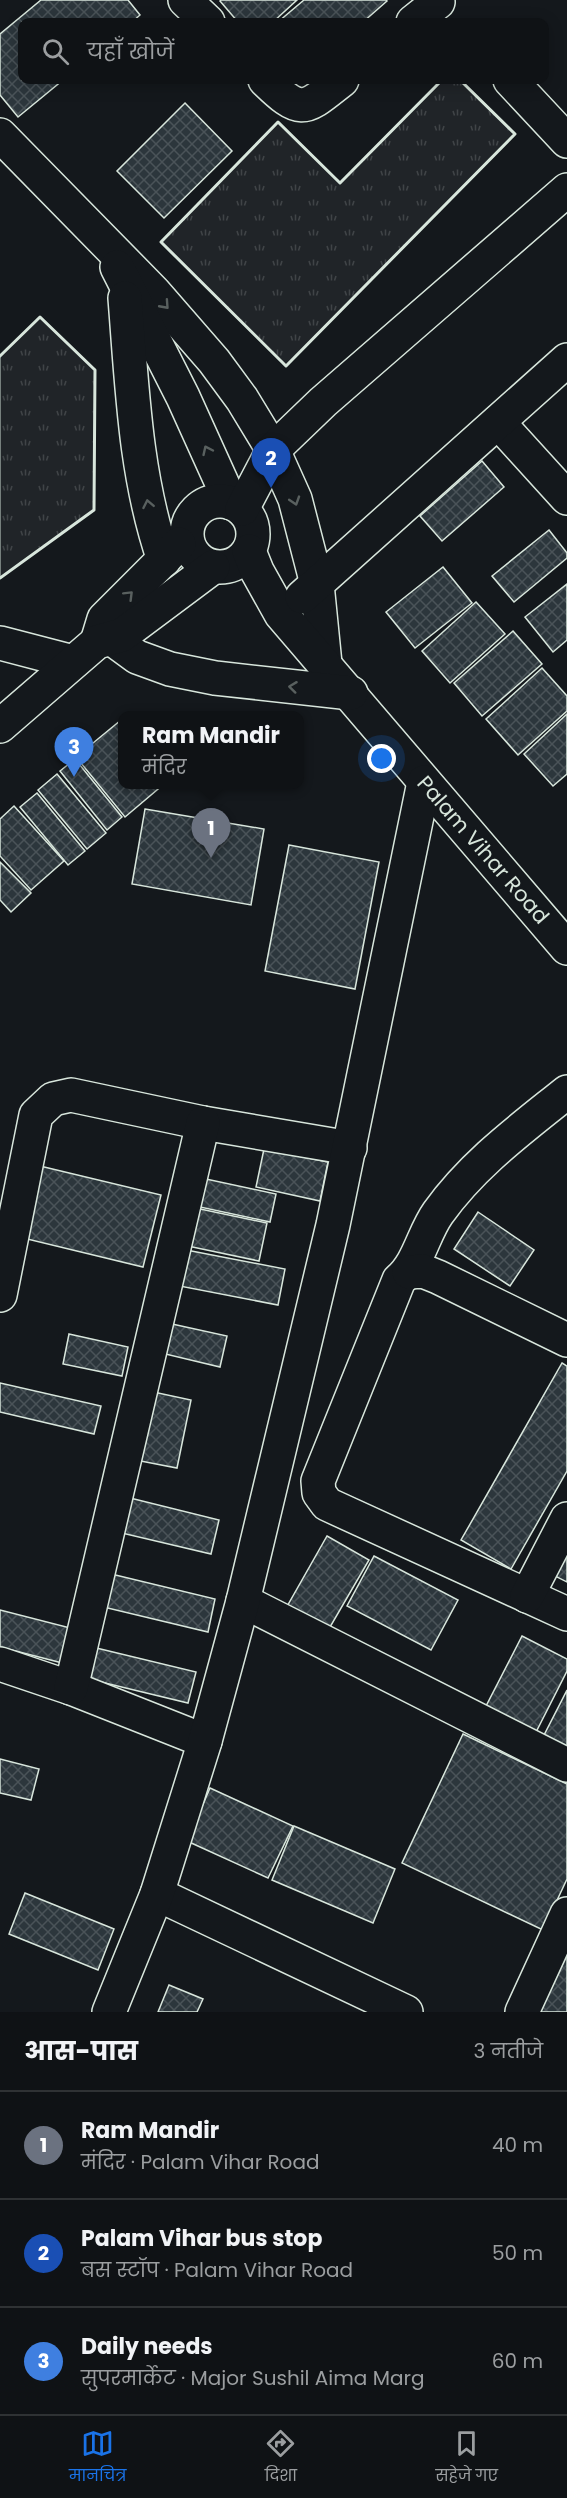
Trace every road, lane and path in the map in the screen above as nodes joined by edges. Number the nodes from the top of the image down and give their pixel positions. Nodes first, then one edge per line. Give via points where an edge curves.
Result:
1 (185, 0) edge
2 (444, 8) edge
3 (204, 18) edge
4 (422, 18) edge
5 (270, 84) edge
6 (337, 84) edge
7 (514, 84) edge
8 (0, 135) edge
9 (567, 141) edge
10 (567, 190) edge
11 (109, 249) junction
12 (123, 282) junction
13 (567, 360) edge
14 (498, 422) junction
15 (273, 450) junction
16 (567, 498) edge
17 (237, 506) junction
18 (187, 536) junction
19 (249, 551) junction
20 (164, 560) junction
21 (213, 567) junction
22 (317, 584) junction
23 (281, 614) junction
24 (0, 643) edge
25 (93, 647) junction
26 (325, 664) junction
27 (351, 693) junction
28 (0, 726) edge
29 (424, 782) junction
30 (567, 948) edge
31 (567, 1092) edge
32 (203, 1123) junction
33 (350, 1148) junction
34 (409, 1272) junction
35 (0, 1295) edge
36 (567, 1340) edge
37 (567, 1519) edge
38 (527, 1596) junction
39 (243, 1601) junction
40 (567, 1614) edge
41 (0, 1664) edge
42 (71, 1688) junction
43 (205, 1741) junction
44 (567, 1765) edge
45 (157, 1894) junction
46 (563, 1932) edge
47 (109, 2012) edge
48 (406, 2012) edge
49 (522, 2012) edge

1 - 3 street
2 - 4 street
5 - 6 street via 302,106 313,103
7 - 9 street
8 - 11 street
10 - 15 street
11 - 12 street
11 -> 15 street via 154,292 207,353 242,399
17 -> 12 street
20 -> 12 street via 152,525 141,468
13 - 14 street
14 - 16 street
14 - 22 street
15 - 17 street
15 -> 22 street via 295,499
17 - 18 street via 210,503 200,508
17 - 19 street via 253,529
18 - 20 street
18 - 21 street via 196,556
19 - 21 street via 234,564
19 - 23 street, Palam Vihar Road
25 -> 20 street via 104,619
21 - 25 street via 122,635
22 - 23 street
22 - 26 street
23 - 26 street, Palam Vihar Road
24 - 25 street
27 -> 25 street via 214,678
25 - 28 street
26 - 27 street, Palam Vihar Road
27 - 29 street, Palam Vihar Road
29 - 30 street, Palam Vihar Road
29 - 33 street
31 - 34 street via 467,1179 438,1214
32 - 33 street
32 - 35 street via 71,1095 53,1099 36,1114
32 - 42 street
33 - 39 street
34 - 36 street via 423,1271 438,1277
34 - 38 street via 399,1280 322,1466 319,1493 327,1504
37 - 38 street
38 - 40 street
39 - 43 street
39 - 44 street
41 - 42 street
42 - 43 street
43 - 45 street
45 - 47 street
45 - 48 street
46 - 49 street

